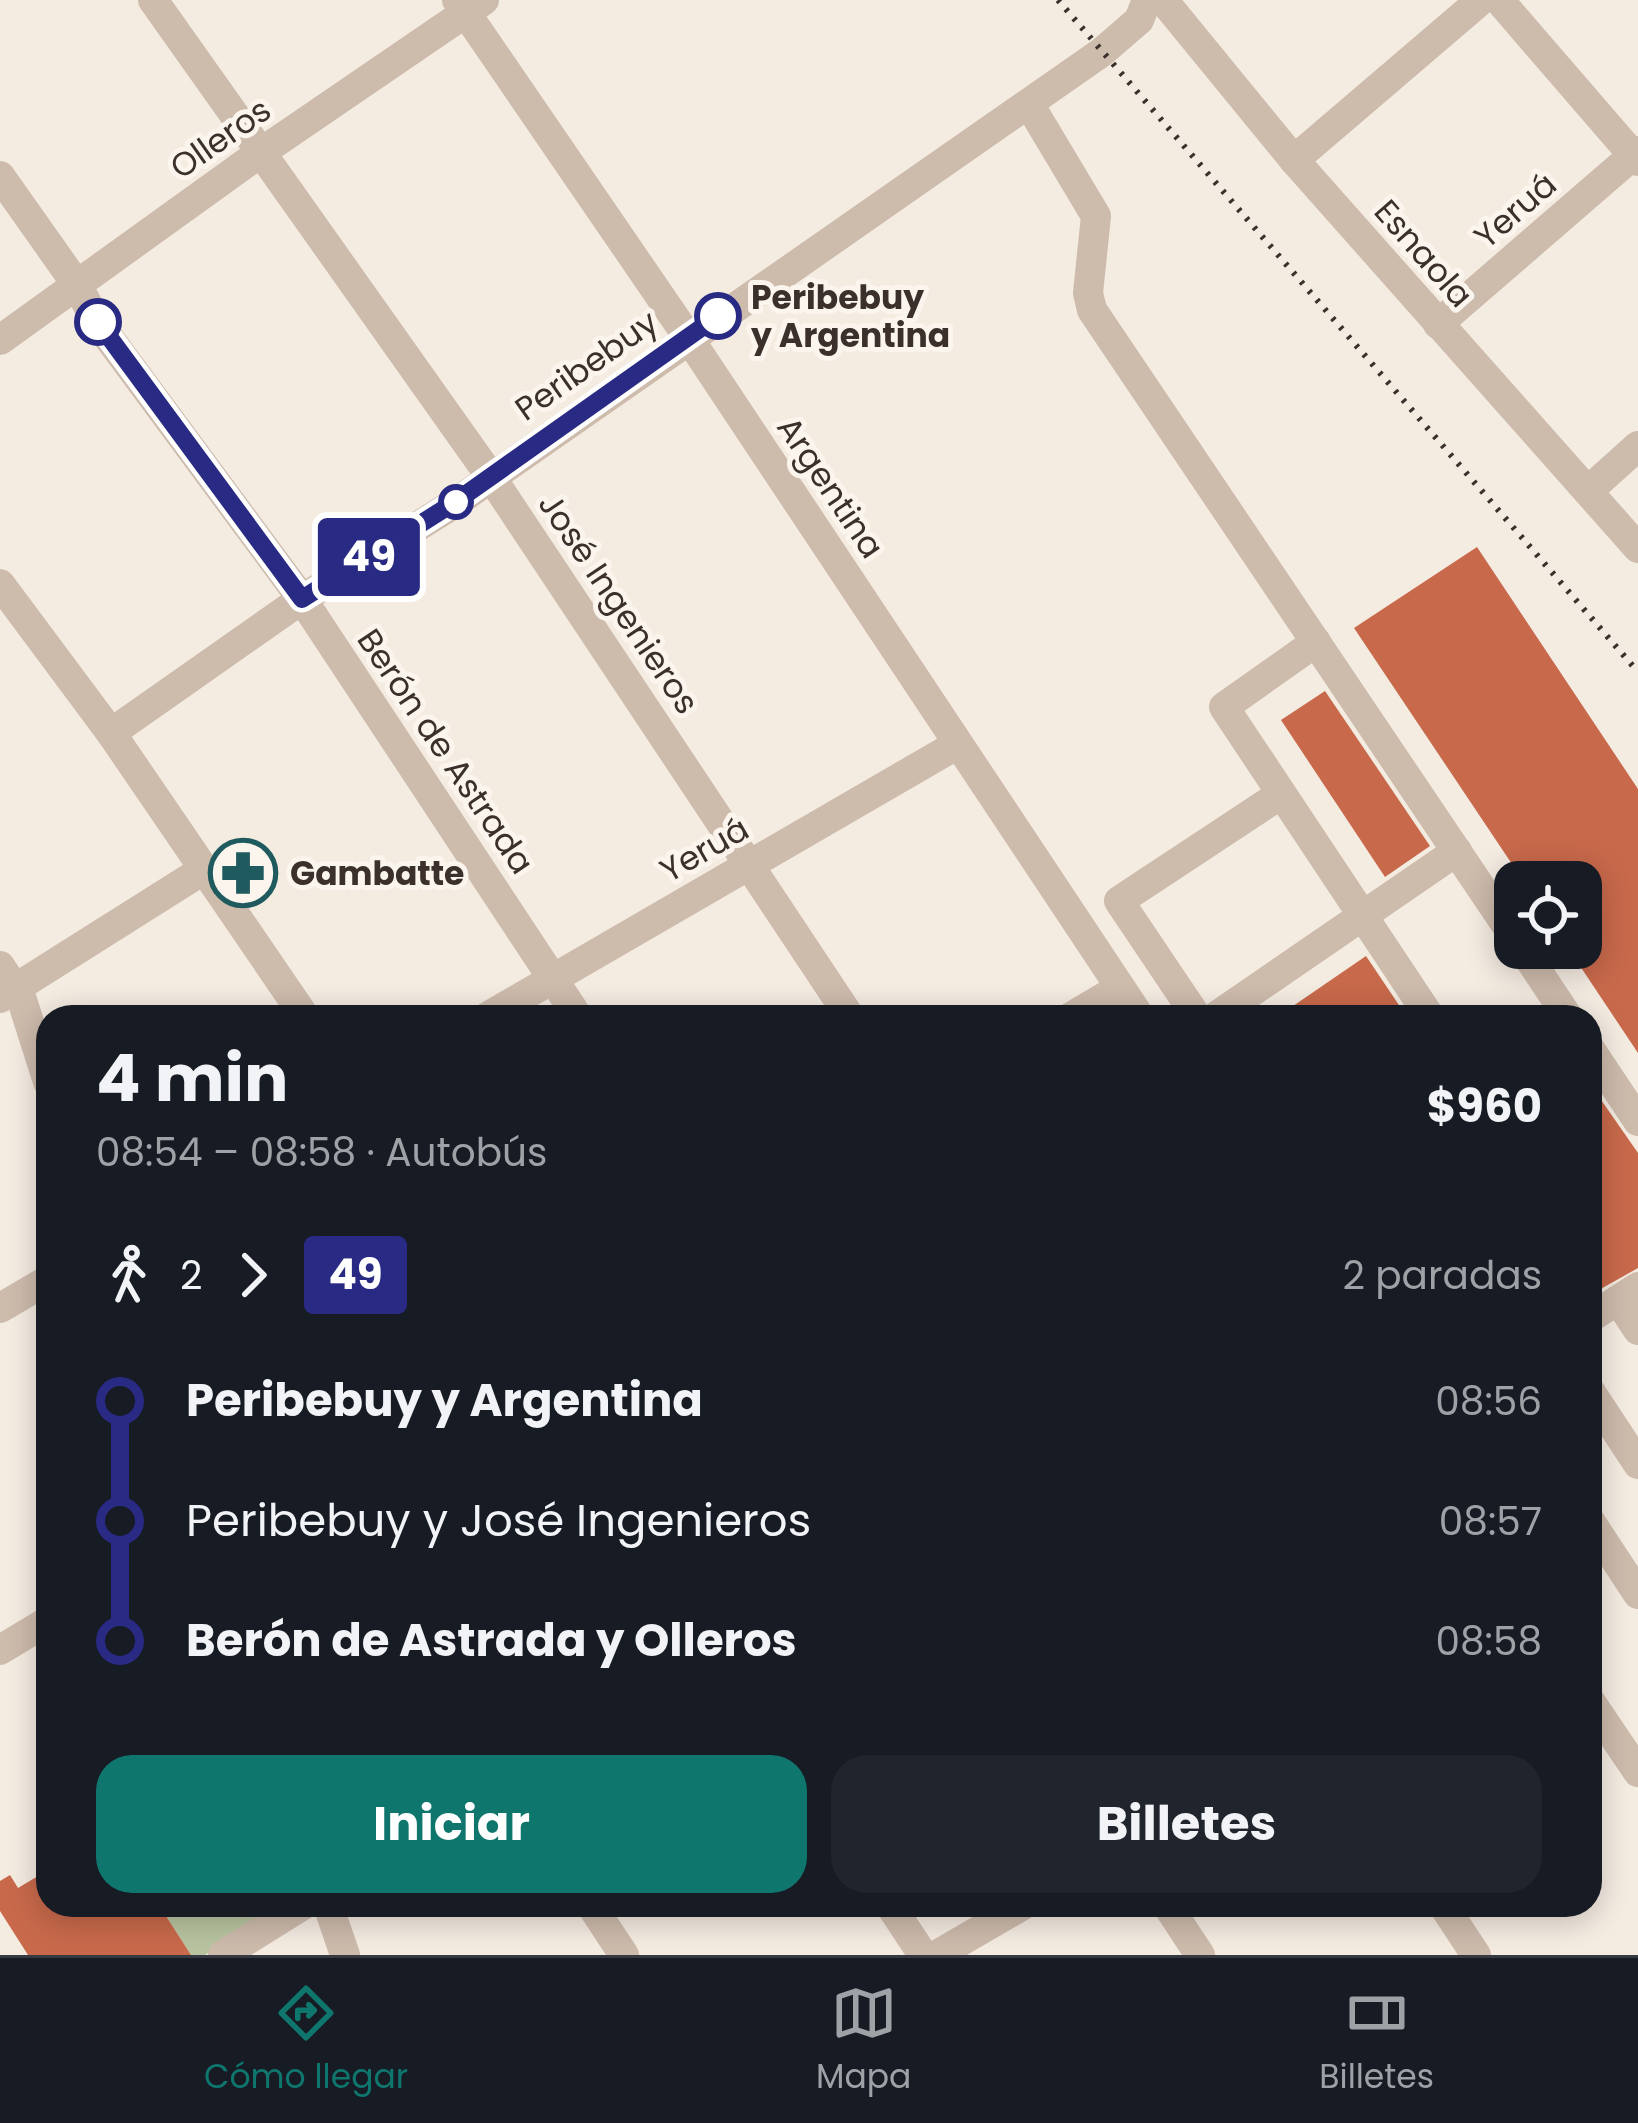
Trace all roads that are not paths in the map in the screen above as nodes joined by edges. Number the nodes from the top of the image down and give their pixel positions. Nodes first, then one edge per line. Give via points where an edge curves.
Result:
1 (152, 0) edge
2 (1147, 0) edge
3 (1162, 0) edge
4 (1481, 0) edge
5 (1499, 0) edge
6 (469, 4) edge
7 (1029, 104) junction
8 (260, 153) junction
9 (1636, 156) edge
10 (1294, 160) junction
11 (0, 176) edge
12 (77, 285) junction
13 (1438, 324) junction
14 (688, 337) junction
15 (0, 340) edge
16 (1638, 446) edge
17 (491, 476) junction
18 (1588, 491) junction
19 (1638, 548) edge
20 (0, 584) edge
21 (302, 599) junction
22 (1316, 642) junction
23 (111, 734) junction
24 (958, 744) junction
25 (1282, 794) junction
26 (1457, 851) junction
27 (751, 863) junction
28 (203, 870) junction
29 (1494, 906) edge
30 (1363, 916) junction
31 (1535, 969) edge
32 (554, 979) junction
33 (5, 984) edge
34 (1120, 988) junction
35 (296, 1005) edge
36 (508, 1005) edge
37 (570, 1005) edge
38 (842, 1005) edge
39 (1091, 1005) edge
40 (1131, 1005) edge
41 (1189, 1005) edge
42 (1233, 1005) edge
43 (1422, 1005) edge
44 (1557, 1005) edge
45 (36, 1055) edge
46 (1602, 1067) edge
47 (1638, 1120) edge
48 (36, 1287) edge
49 (1628, 1294) edge
50 (0, 1308) edge
51 (1602, 1310) edge
52 (1638, 1330) edge
53 (1602, 1409) edge
54 (1638, 1464) edge
55 (1602, 1539) edge
56 (1638, 1594) edge
57 (36, 1628) edge
58 (0, 1650) edge
59 (1602, 1719) edge
60 (1638, 1772) edge
61 (284, 1917) edge
62 (332, 1917) edge
63 (599, 1917) edge
64 (898, 1917) edge
65 (1002, 1917) edge
66 (1175, 1917) edge
67 (1451, 1917) edge
68 (223, 1955) edge
69 (345, 1955) edge
70 (624, 1955) edge
71 (923, 1955) edge
72 (937, 1955) edge
73 (1200, 1955) edge
74 (1476, 1955) edge

1 - 8 street, José Ingenieros
2 - 7 street, Peribebuy via 1139,20
3 - 10 street, Esnaola
4 - 10 street
5 - 9 street
6 - 8 street, Olleros
6 - 14 street, Argentina
7 - 14 street, Peribebuy
7 - 22 street via 1096,216 1092,310
8 - 12 street, Olleros
8 - 17 street, José Ingenieros
9 - 13 street, Yeruá
10 - 13 street, Esnaola
11 - 12 street, Berón de Astrada
12 - 15 street, Olleros
12 - 21 street, Berón de Astrada
13 - 18 street, Esnaola
14 - 17 street, Peribebuy
14 - 24 street, Argentina
16 - 18 street
17 - 21 street, Peribebuy
17 - 27 street, José Ingenieros
18 - 19 street, Esnaola
20 - 23 street
21 - 23 street, Peribebuy
21 - 32 street, Berón de Astrada
22 - 25 street via 1224,706
22 - 26 street
23 - 28 street
24 - 27 street, Yeruá
24 - 34 street, Argentina
25 - 30 street
25 - 41 street via 1119,901
26 - 29 street
26 - 30 street
27 - 32 street, Yeruá
27 - 38 street, José Ingenieros
28 - 33 street
28 - 35 street
30 - 42 street
30 - 43 street
31 - 44 street
32 - 36 street, Yeruá
32 - 37 street, Berón de Astrada
33 - 45 street
34 - 39 street
34 - 40 street, Argentina
46 - 47 street
48 - 50 street
49 - 51 street
49 - 52 street
53 - 54 street
55 - 56 street
57 - 58 street
59 - 60 street
61 - 68 street
62 - 69 street
63 - 70 street
64 - 71 street
65 - 72 street
66 - 73 street
67 - 74 street

